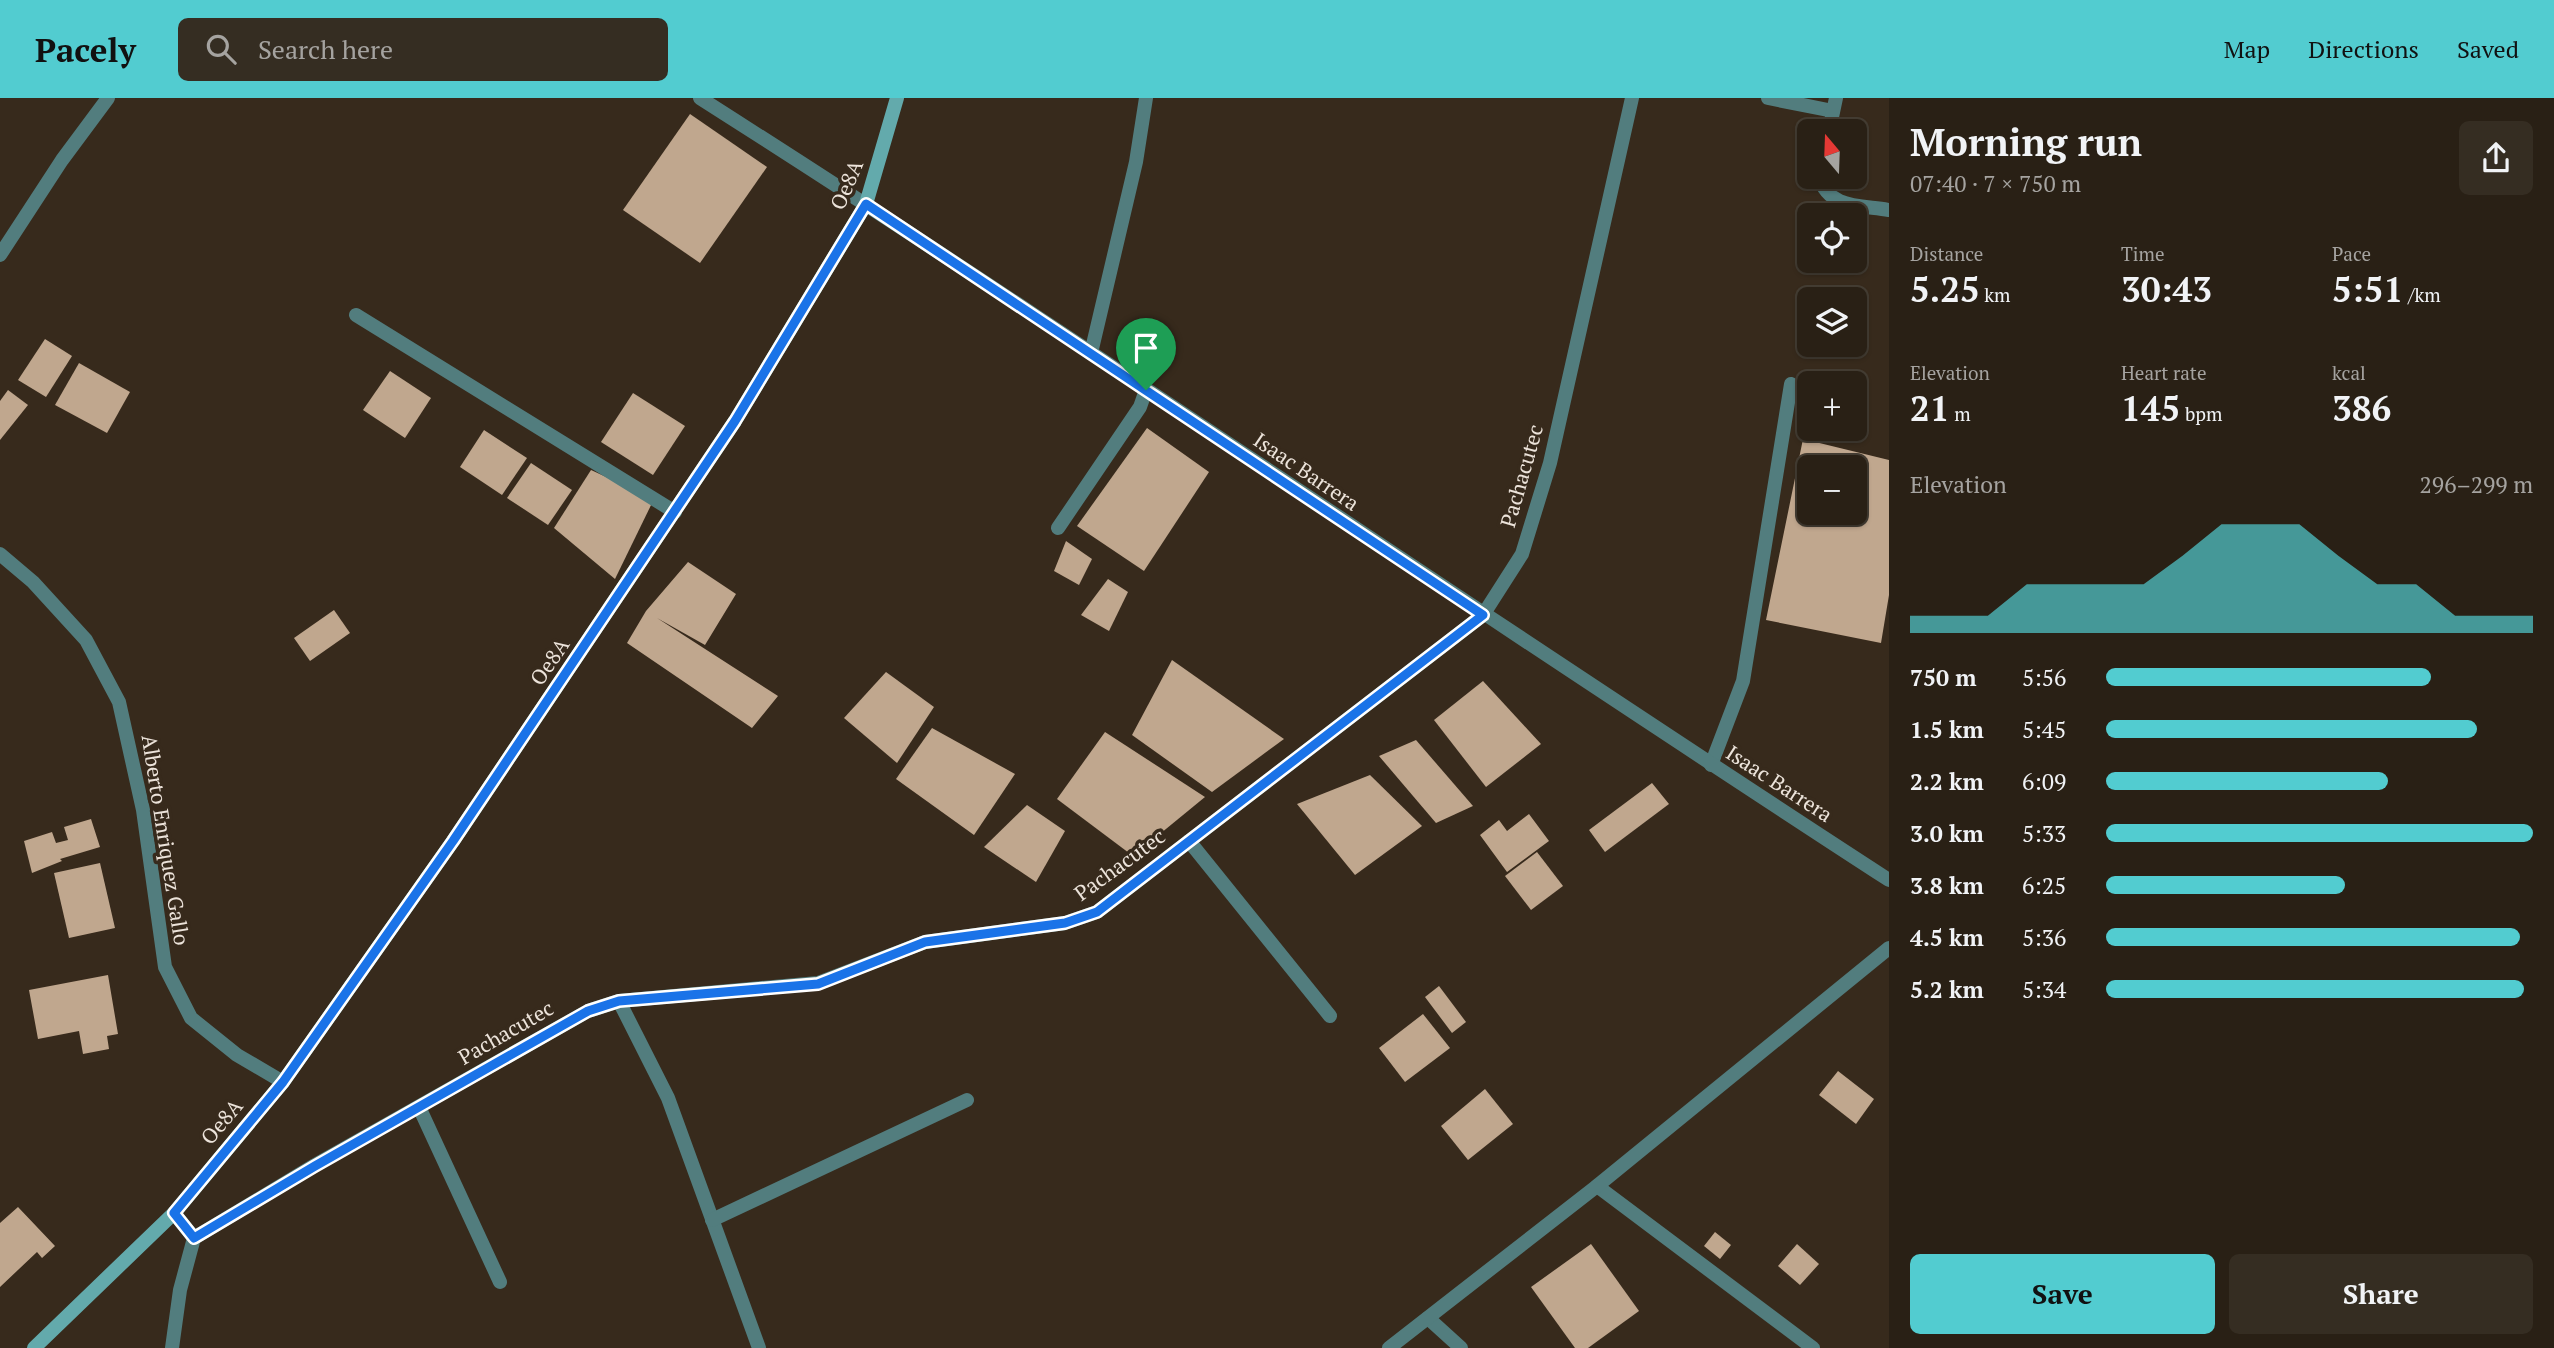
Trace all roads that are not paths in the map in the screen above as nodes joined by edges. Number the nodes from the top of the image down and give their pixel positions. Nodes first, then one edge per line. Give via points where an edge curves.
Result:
1 (108, 98) edge
2 (700, 98) edge
3 (897, 98) edge
4 (1146, 98) edge
5 (1632, 98) edge
6 (1768, 98) edge
7 (1834, 104) edge
8 (1823, 189) edge
9 (866, 204) junction
10 (1889, 210) edge
11 (0, 255) edge
12 (356, 315) dead end
13 (1091, 353) junction
14 (1791, 384) dead end
15 (1146, 390) junction
16 (675, 512) junction
17 (1058, 528) dead end
18 (0, 554) edge
19 (1483, 615) junction
20 (1711, 765) junction
21 (1189, 841) junction
22 (1889, 880) edge
23 (1889, 948) edge
24 (619, 1001) junction
25 (1330, 1016) dead end
26 (283, 1082) junction
27 (967, 1100) dead end
28 (419, 1107) junction
29 (1597, 1186) junction
30 (174, 1213) junction
31 (712, 1220) junction
32 (194, 1238) junction
33 (500, 1282) dead end
34 (1428, 1318) junction
35 (34, 1348) edge
36 (172, 1348) edge
37 (759, 1348) edge
38 (1389, 1348) edge
39 (1461, 1348) edge
40 (1813, 1348) edge

1 - 11 street
2 - 9 street, Isaac Barrera
3 - 9 street, Oe8A
4 - 13 street via 1136,162
5 - 19 street, Pachacutec via 1550,463 1522,554
6 - 7 street
8 - 10 street via 1837,201
9 - 13 street, Isaac Barrera
9 - 16 street, Oe8A
12 - 16 street
13 - 15 street, Isaac Barrera
14 - 20 street via 1742,681
15 - 17 street via 1140,407
15 - 19 street, Isaac Barrera
16 - 26 street, Oe8A via 453,841
18 - 26 street, Alberto Enriquez Gallo via 33,582 86,640 119,702 143,810 165,967 191,1018 237,1055
19 - 20 street, Isaac Barrera
19 - 21 street, Pachacutec
20 - 22 street, Isaac Barrera
21 - 24 street, Pachacutec via 1082,919 925,942 818,984
21 - 25 street
23 - 29 street
24 - 28 street, Pachacutec via 576,1017
24 - 31 street via 668,1098
26 - 30 street, Oe8A
27 - 31 street
28 - 32 street, Pachacutec
28 - 33 street
29 - 34 street
29 - 40 street
30 - 32 street
30 - 35 street
31 - 37 street
32 - 36 street via 180,1290
34 - 38 street
34 - 39 street

